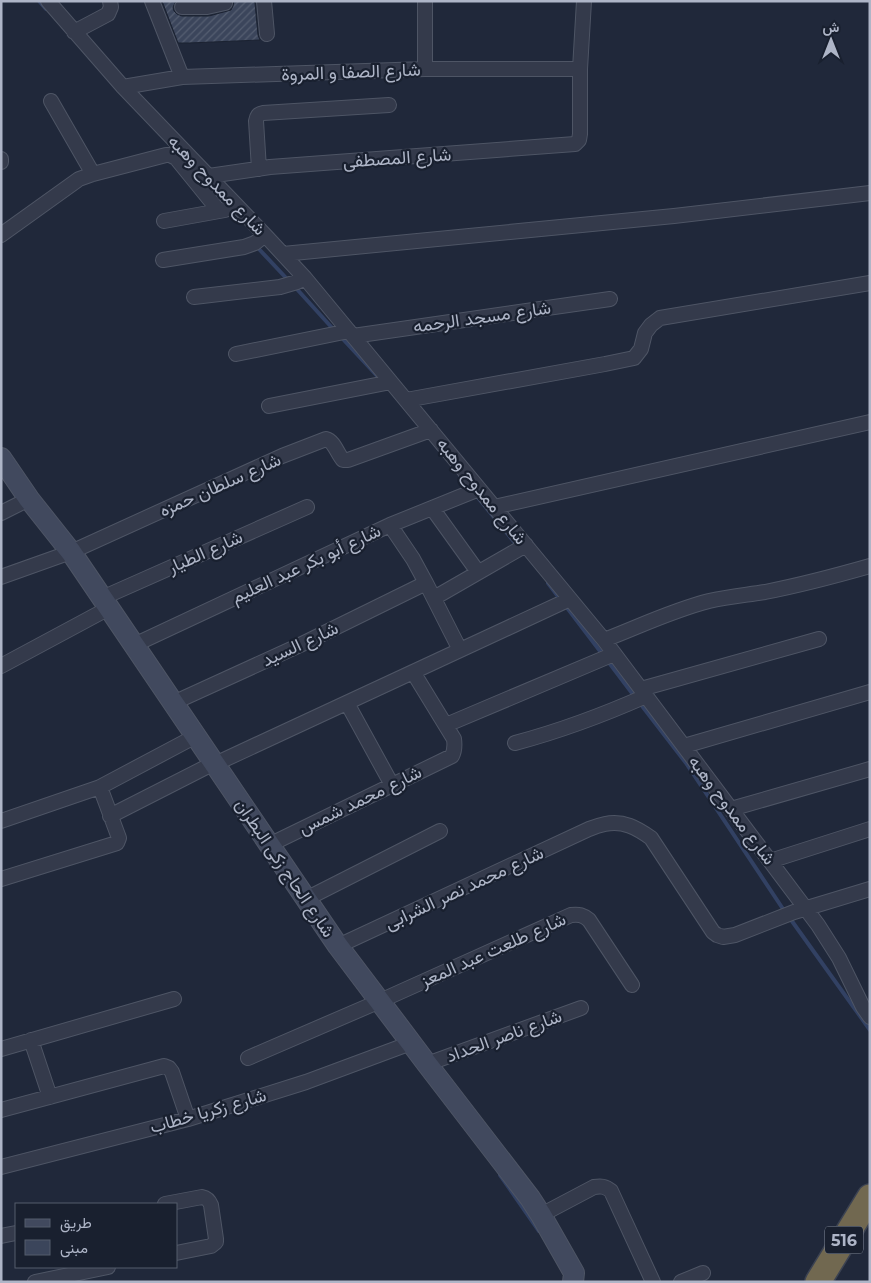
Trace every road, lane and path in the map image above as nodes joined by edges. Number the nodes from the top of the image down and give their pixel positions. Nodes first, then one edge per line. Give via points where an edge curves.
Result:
1 (48, 1) edge
2 (110, 1) edge
3 (152, 1) edge
4 (264, 1) edge
5 (425, 1) edge
6 (584, 1) edge
7 (225, 3) dead end
8 (206, 4) edge
9 (182, 7) dead end
10 (74, 32) junction
11 (267, 34) dead end
12 (425, 69) junction
13 (580, 69) junction
14 (182, 77) junction
15 (123, 87) junction
16 (51, 100) dead end
17 (389, 105) dead end
18 (259, 168) junction
19 (93, 174) junction
20 (209, 176) junction
21 (870, 193) edge
22 (239, 208) junction
23 (219, 211) junction
24 (164, 221) dead end
25 (1, 235) edge
26 (266, 235) junction
27 (283, 254) junction
28 (163, 260) dead end
29 (301, 280) junction
30 (870, 283) edge
31 (194, 296) dead end
32 (610, 299) dead end
33 (348, 333) junction
34 (236, 354) dead end
35 (384, 383) junction
36 (406, 400) junction
37 (269, 406) dead end
38 (870, 422) edge
39 (431, 430) junction
40 (1, 458) edge
41 (475, 491) junction
42 (30, 499) junction
43 (307, 506) dead end
44 (494, 507) junction
45 (432, 508) junction
46 (1, 513) edge
47 (390, 525) junction
48 (521, 547) junction
49 (71, 552) junction
50 (870, 566) edge
51 (478, 572) junction
52 (1, 577) edge
53 (426, 583) junction
54 (434, 598) junction
55 (565, 602) junction
56 (106, 603) junction
57 (819, 639) dead end
58 (604, 640) junction
59 (134, 645) junction
60 (460, 650) junction
61 (608, 657) junction
62 (1, 666) edge
63 (413, 672) junction
64 (870, 692) edge
65 (639, 696) junction
66 (173, 703) junction
67 (346, 703) junction
68 (446, 726) junction
69 (196, 736) junction
70 (515, 743) dead end
71 (684, 746) junction
72 (214, 764) junction
73 (870, 769) edge
74 (392, 785) junction
75 (100, 787) junction
76 (732, 809) junction
77 (110, 816) junction
78 (1, 821) edge
79 (870, 828) edge
80 (440, 831) dead end
81 (269, 845) junction
82 (770, 861) junction
83 (1, 879) edge
84 (870, 889) edge
85 (306, 899) junction
86 (800, 910) junction
87 (338, 946) junction
88 (632, 985) dead end
89 (174, 999) dead end
90 (380, 1000) junction
91 (581, 1008) dead end
92 (870, 1017) edge
93 (32, 1040) junction
94 (411, 1043) junction
95 (1, 1049) edge
96 (248, 1058) dead end
97 (427, 1064) junction
98 (50, 1096) junction
99 (1, 1110) edge
100 (188, 1119) junction
101 (1, 1167) edge
102 (870, 1197) edge
103 (170, 1203) edge
104 (541, 1215) junction
105 (15, 1232) edge
106 (1, 1236) edge
107 (178, 1253) edge
108 (98, 1268) edge
109 (78, 1270) edge
110 (703, 1273) dead end
111 (579, 1279) edge
112 (35, 1282) edge
113 (653, 1282) edge
114 (681, 1282) edge
115 (818, 1282) edge

1 - 10 street, شارع ممدوح وهبه
2 - 10 street via 108,14
3 - 14 street
4 - 11 street
5 - 12 street
6 - 13 street
7 - 8 street
8 - 9 street
10 - 15 street, شارع ممدوح وهبه
12 - 13 street, شارع الصفا و المروة
12 - 14 street, شارع الصفا و المروة
13 - 18 street, شارع المصطفى via 580,134 579,140 569,146
14 - 15 street, شارع الصفا و المروة
15 - 20 street, شارع ممدوح وهبه
16 - 19 street
17 - 18 street via 259,114 256,121
18 - 20 street, شارع المصطفى
19 - 23 street via 173,156
19 - 25 street via 79,179
20 - 22 street, شارع ممدوح وهبه
21 - 27 street via 674,216
22 - 23 street
22 - 26 street, شارع ممدوح وهبه
23 - 24 street
26 - 27 street, شارع ممدوح وهبه
26 - 28 street via 244,247
27 - 29 street, شارع ممدوح وهبه
29 - 31 street via 280,287
29 - 33 street, شارع ممدوح وهبه
30 - 36 street via 660,318 645,333 641,349 634,358
32 - 33 street, شارع مسجد الرحمه
33 - 34 street, شارع مسجد الرحمه
33 - 35 street, شارع ممدوح وهبه
35 - 36 street, شارع ممدوح وهبه
35 - 37 street
36 - 39 street, شارع ممدوح وهبه
38 - 44 street
39 - 41 street, شارع ممدوح وهبه
39 - 49 street, شارع سلطان حمزه via 348,460 341,458 329,440 322,440
40 - 42 street, شارع الحاج زكى البطران
41 - 44 street, شارع ممدوح وهبه
41 - 45 street, شارع أبو بكر عبد العليم
42 - 46 street
42 - 49 street, شارع الحاج زكى البطران
43 - 56 street, شارع الطيار
44 - 48 street, شارع ممدوح وهبه
45 - 47 street, شارع أبو بكر عبد العليم
45 - 51 street
47 - 53 street
47 - 59 street, شارع أبو بكر عبد العليم
48 - 51 street
48 - 55 street, شارع ممدوح وهبه
49 - 52 street, شارع سلطان حمزه
49 - 56 street, شارع الحاج زكى البطران
50 - 58 street via 809,583 707,602
51 - 54 street
53 - 54 street
53 - 66 street, شارع السيد
54 - 60 street
55 - 58 street, شارع ممدوح وهبه
55 - 60 street
56 - 59 street, شارع الحاج زكى البطران
56 - 62 street, شارع الطيار
57 - 65 street
58 - 61 street, شارع ممدوح وهبه
59 - 66 street, شارع الحاج زكى البطران
60 - 63 street
61 - 65 street, شارع ممدوح وهبه
61 - 68 street
63 - 67 street
63 - 68 street
64 - 71 street
65 - 70 street via 580,723
65 - 71 street, شارع ممدوح وهبه
66 - 69 street, شارع الحاج زكى البطران
67 - 72 street
67 - 74 street
68 - 74 street, شارع محمد شمس via 454,739 452,756
69 - 72 street, شارع الحاج زكى البطران
69 - 75 street
71 - 76 street, شارع ممدوح وهبه
72 - 77 street
72 - 81 street, شارع الحاج زكى البطران
73 - 76 street
74 - 81 street, شارع محمد شمس
75 - 77 street
75 - 78 street
76 - 82 street, شارع ممدوح وهبه
77 - 83 street via 119,838 115,844
79 - 82 street
80 - 85 street
81 - 85 street, شارع الحاج زكى البطران
82 - 86 street, شارع ممدوح وهبه
84 - 86 street
85 - 87 street, شارع الحاج زكى البطران
86 - 87 street, شارع محمد نصر الشرابى via 735,936 718,936 651,838 638,828 622,823 605,824
86 - 92 street, شارع ممدوح وهبه via 829,941
87 - 90 street, شارع الحاج زكى البطران
88 - 90 street, شارع طلعت عبد المعز via 589,920 577,914
89 - 93 street
90 - 94 street, شارع الحاج زكى البطران
90 - 96 street
91 - 97 street, شارع ناصر الحداد
93 - 95 street
93 - 98 street
94 - 97 street, شارع الحاج زكى البطران
94 - 100 street, شارع زكريا خطاب via 306,1082
97 - 104 street, شارع الحاج زكى البطران
98 - 99 street
98 - 100 street via 164,1066 172,1072
100 - 101 street, شارع زكريا خطاب
102 - 115 highway, 516
103 - 107 street via 202,1197 211,1205 216,1242 211,1246
104 - 111 street, شارع الحاج زكى البطران
104 - 113 street via 594,1187 607,1187
105 - 106 street
108 - 109 street
109 - 112 street
110 - 114 street

